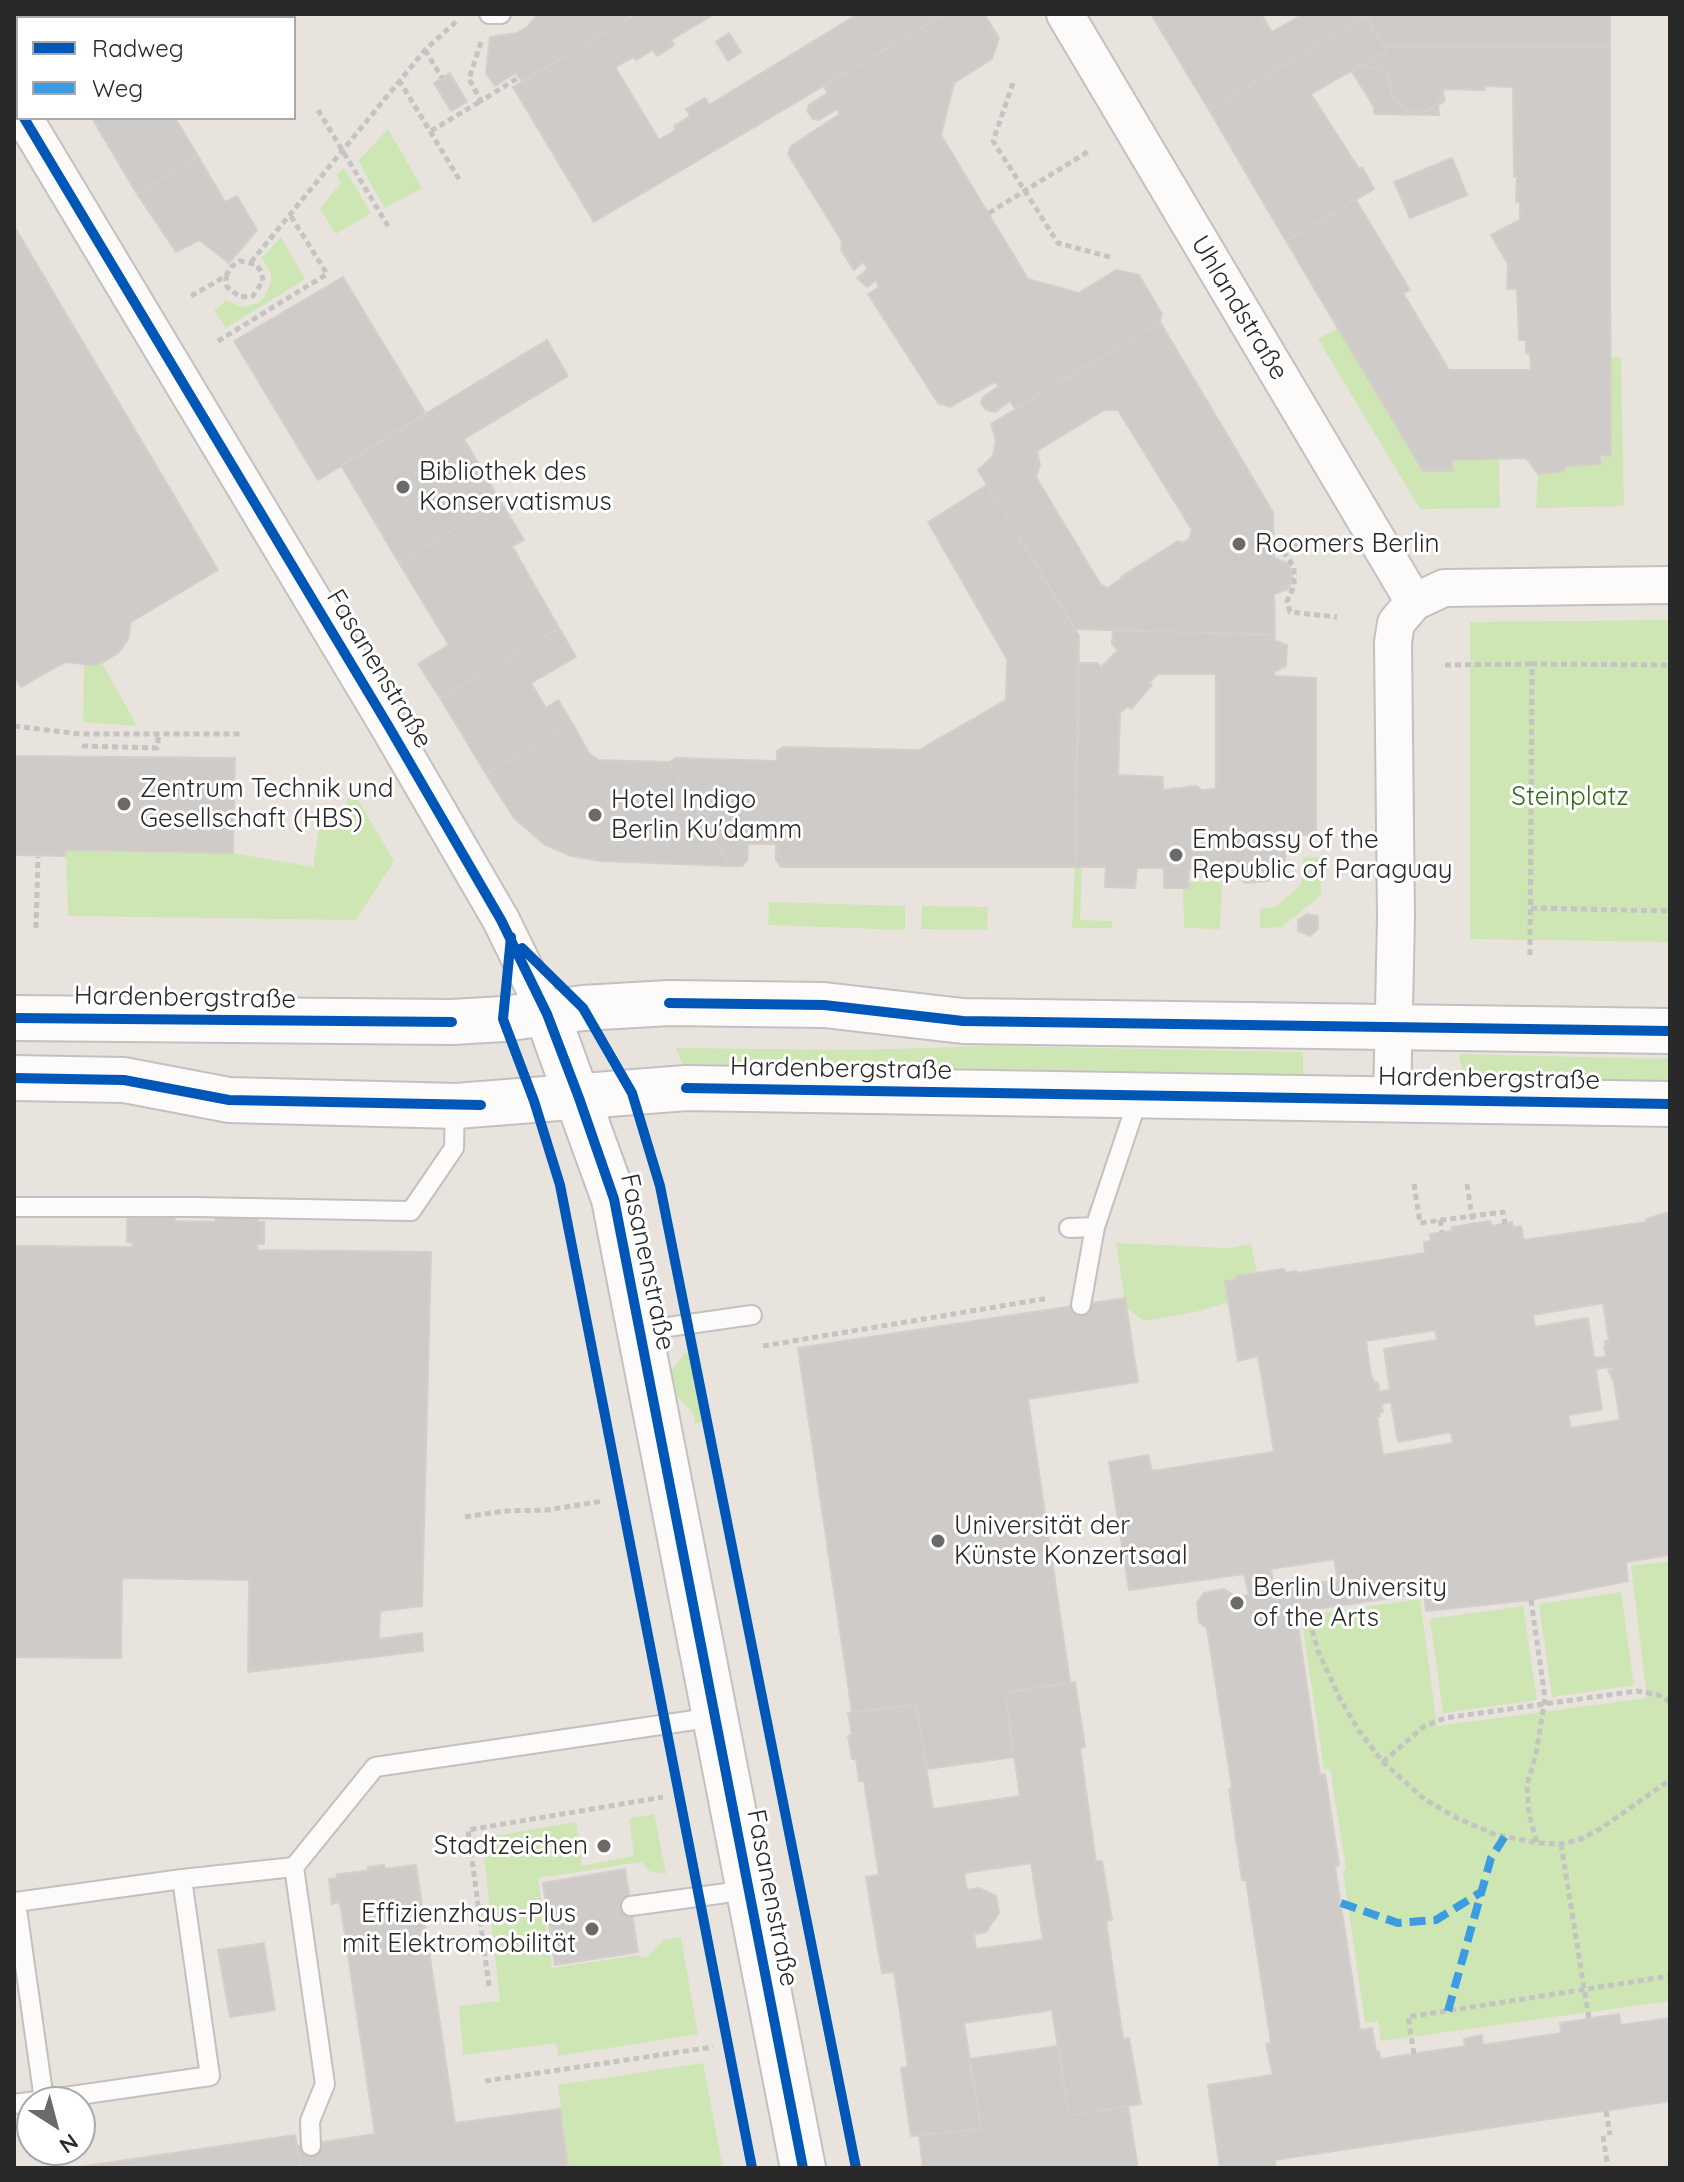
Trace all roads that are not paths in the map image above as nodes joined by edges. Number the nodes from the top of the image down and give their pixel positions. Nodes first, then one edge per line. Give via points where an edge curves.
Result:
1 (490, 14) edge
2 (501, 14) edge
3 (1065, 14) edge
4 (25, 120) edge
5 (1670, 585) edge
6 (1414, 602) junction
7 (547, 1014) junction
8 (14, 1018) edge
9 (1393, 1026) junction
10 (1670, 1031) edge
11 (14, 1078) edge
12 (1139, 1096) junction
13 (579, 1098) junction
14 (1392, 1100) junction
15 (1670, 1104) edge
16 (455, 1105) junction
17 (14, 1207) edge
18 (1095, 1227) junction
19 (1069, 1228) dead end
20 (1082, 1298) road end
21 (752, 1315) dead end
22 (640, 1331) junction
23 (715, 1717) junction
24 (294, 1867) junction
25 (182, 1879) junction
26 (748, 1890) junction
27 (631, 1906) dead end
28 (42, 2086) edge
29 (96, 2092) edge
30 (311, 2146) dead end
31 (803, 2168) edge

1 - 2 lane
3 - 6 street, Uhlandstraße
4 - 7 street, Fasanenstraße via 389,727 501,920
5 - 6 street via 1444,588
6 - 9 street via 1396,623 1393,642
7 - 8 main road, Hardenbergstraße via 452,1022
7 - 9 main road, Hardenbergstraße via 638,1004 824,1005 963,1021
7 - 13 main road, Fasanenstraße
9 - 10 main road, Hardenbergstraße
9 - 14 street
11 - 16 main road, Hardenbergstraße via 124,1080 229,1100
12 - 13 main road, Hardenbergstraße via 686,1088
12 - 14 main road, Hardenbergstraße
12 - 18 lane
13 - 16 main road, Hardenbergstraße
13 - 22 main road, Fasanenstraße via 614,1199
14 - 15 main road, Hardenbergstraße
16 - 17 lane via 454,1148 411,1211
18 - 19 lane
18 - 20 lane
21 - 22 lane
22 - 23 main road, Fasanenstraße
23 - 24 lane via 375,1767
23 - 26 main road, Fasanenstraße
24 - 25 lane
24 - 30 lane via 325,2084 310,2121
25 - 28 lane via 16,1902
25 - 29 lane via 210,2076
26 - 27 lane
26 - 31 main road, Fasanenstraße

